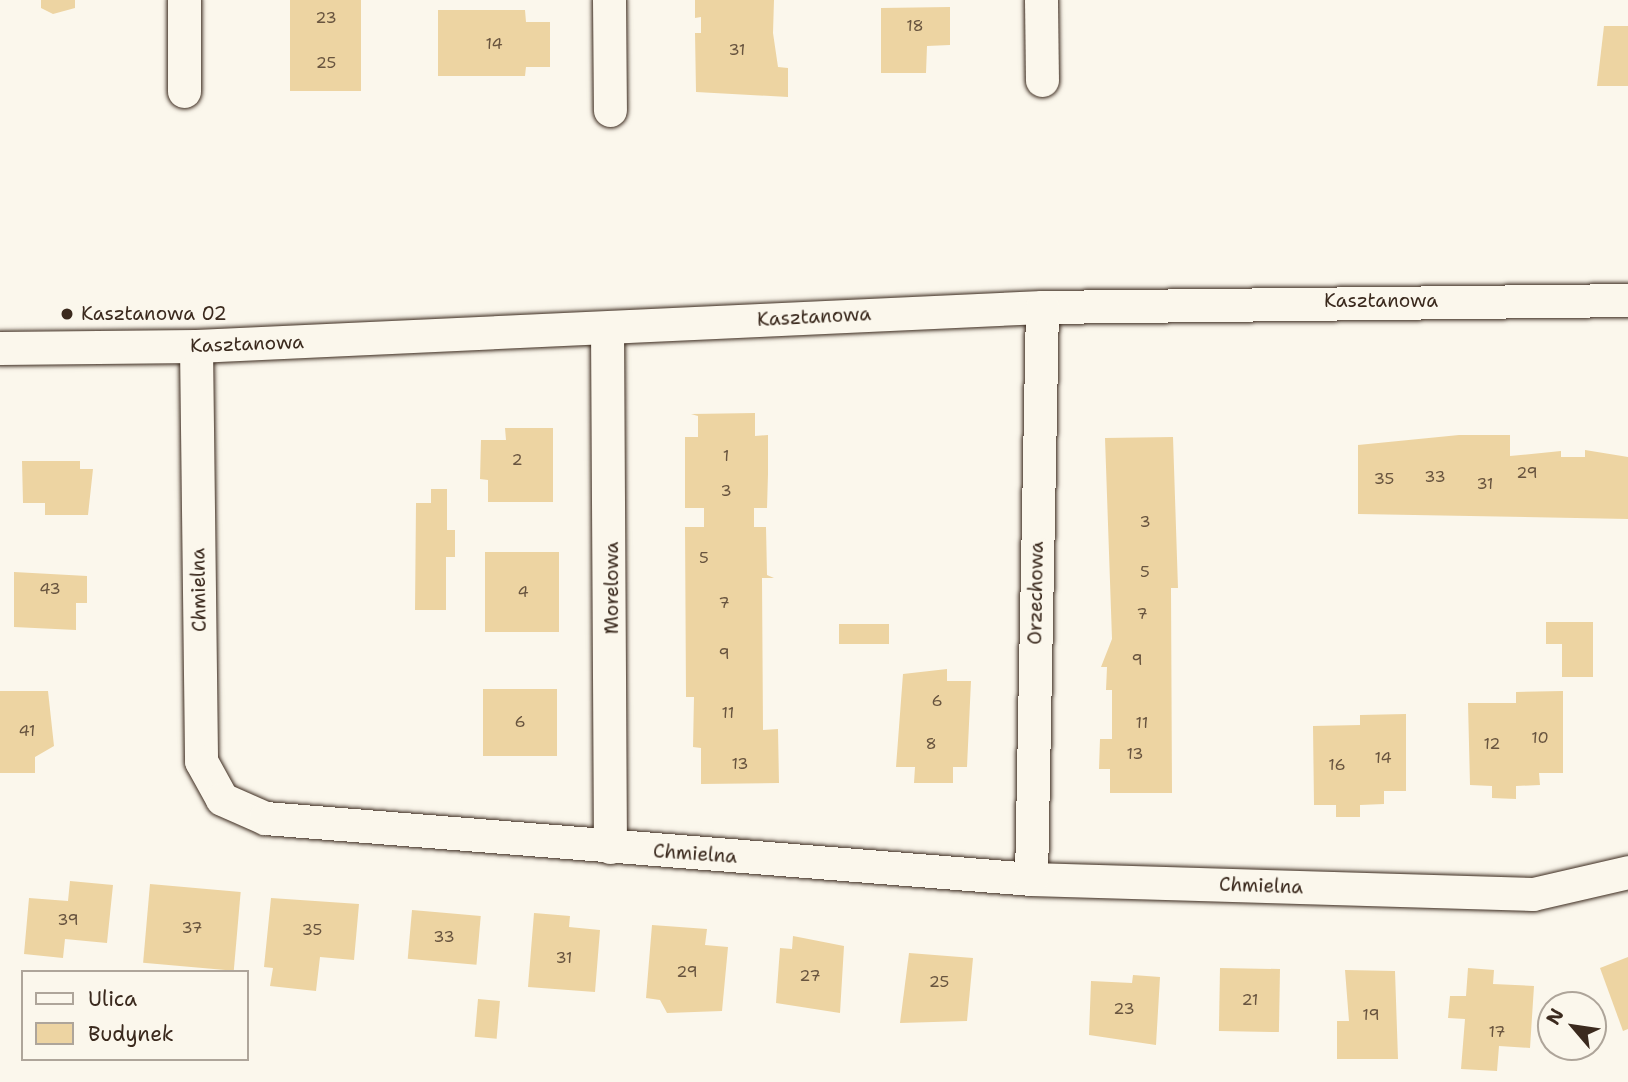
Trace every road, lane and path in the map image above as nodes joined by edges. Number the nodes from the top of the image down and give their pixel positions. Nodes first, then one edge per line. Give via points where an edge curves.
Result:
1 (184, 0) edge
2 (610, 0) edge
3 (1041, 0) edge
4 (1042, 80) dead end
5 (184, 91) dead end
6 (610, 110) dead end
7 (1628, 300) edge
8 (1042, 307) junction
9 (607, 328) junction
10 (196, 346) junction
11 (0, 348) edge
12 (610, 847) junction
13 (1628, 872) edge
14 (1031, 879) junction

1 - 5 street
2 - 6 street
3 - 4 street
7 - 8 street, Kasztanowa
8 - 9 street, Kasztanowa
8 - 14 street, Orzechowa
9 - 10 street, Kasztanowa
9 - 12 street, Morelowa
10 - 11 street, Kasztanowa
10 - 12 street, Chmielna via 201,761 222,799 265,818
12 - 14 street, Chmielna
13 - 14 street, Chmielna via 1532,894

